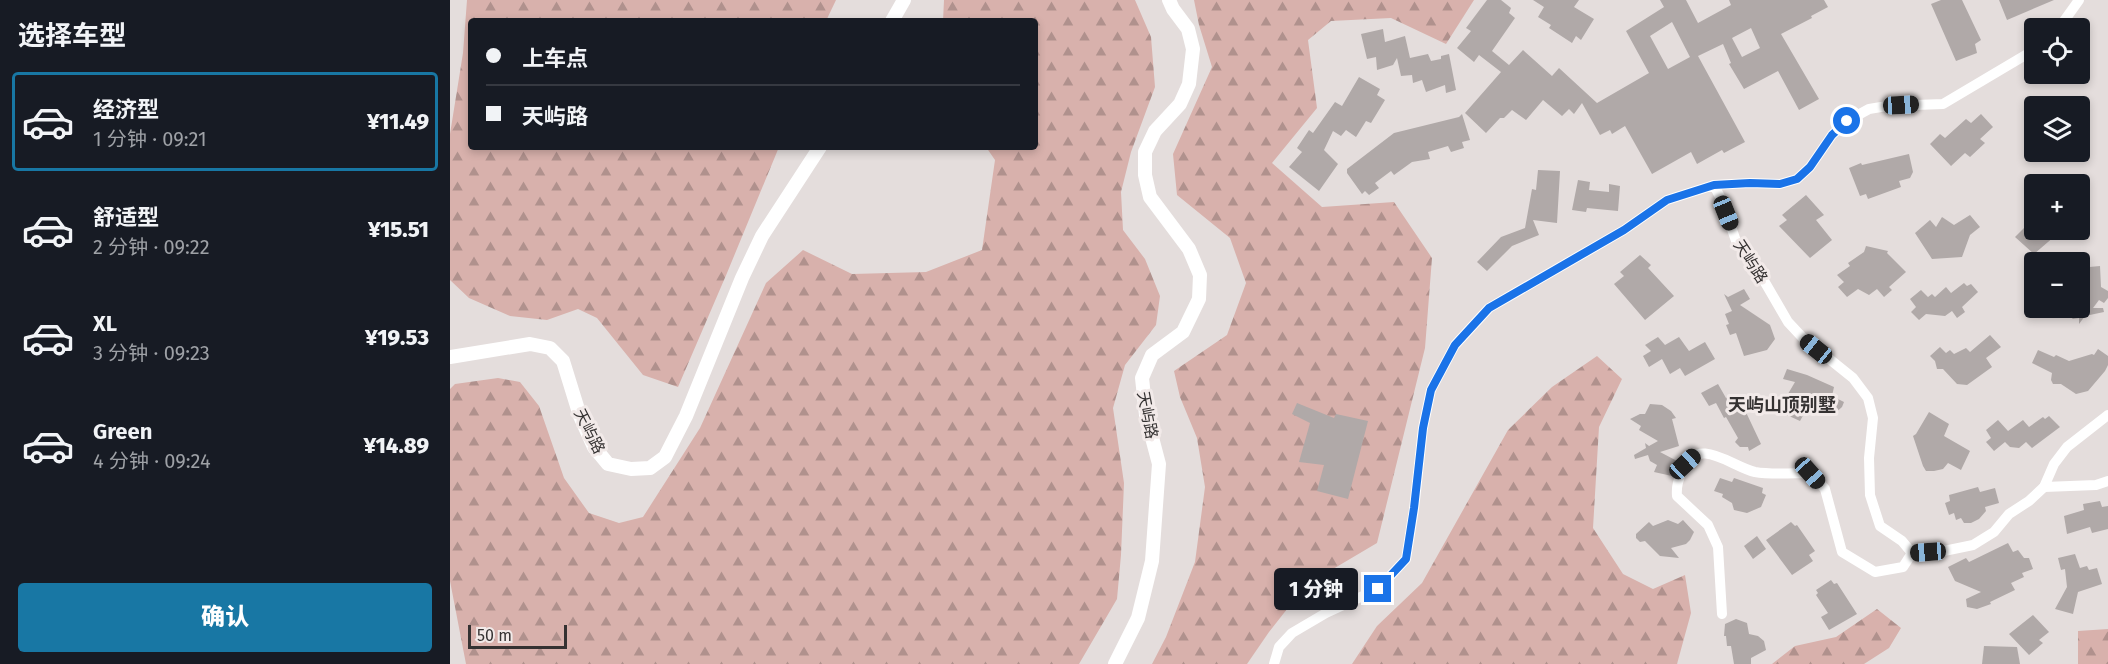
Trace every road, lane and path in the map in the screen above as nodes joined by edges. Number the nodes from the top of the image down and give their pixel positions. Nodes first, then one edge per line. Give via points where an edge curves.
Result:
1 (904, 0) edge
2 (1169, 0) edge
3 (2079, 0) edge
4 (894, 18) edge
5 (2066, 18) edge
6 (2024, 56) edge
7 (818, 150) edge
8 (1714, 185) junction
9 (450, 357) edge
10 (2108, 415) edge
11 (2108, 481) edge
12 (2044, 487) junction
13 (1912, 554) junction
14 (1722, 614) dead end
15 (1115, 664) edge
16 (1274, 664) edge

1 - 4 street
2 - 15 street, 天屿路 via 1188,28 1193,49 1190,84 1180,104 1155,131 1145,152 1145,175 1150,197 1189,249 1200,275 1199,299 1183,332 1152,355 1142,378 1146,415 1159,465 1152,561 1138,618
3 - 5 street
6 - 8 street via 1943,104 1887,106 1847,121 1797,179 1780,184
7 - 9 street, 天屿路 via 762,236 686,416 665,457 650,468 608,464 594,447 580,416 563,361 550,348 530,344
8 - 13 street, 天屿路 via 1736,242 1745,248 1788,322 1853,378 1868,398 1873,418 1870,495 1880,526 1902,541
8 - 16 street via 1667,200 1624,230 1489,308 1455,345 1431,390 1406,559 1378,589 1292,633 1279,647
10 - 12 street via 2067,447
11 - 12 street
12 - 13 street via 2009,514 1994,532 1973,545
13 - 14 street via 1903,567 1875,572 1842,552 1825,489 1810,473 1755,472 1709,453 1696,454 1685,464 1676,485 1677,496 1708,525 1718,547

